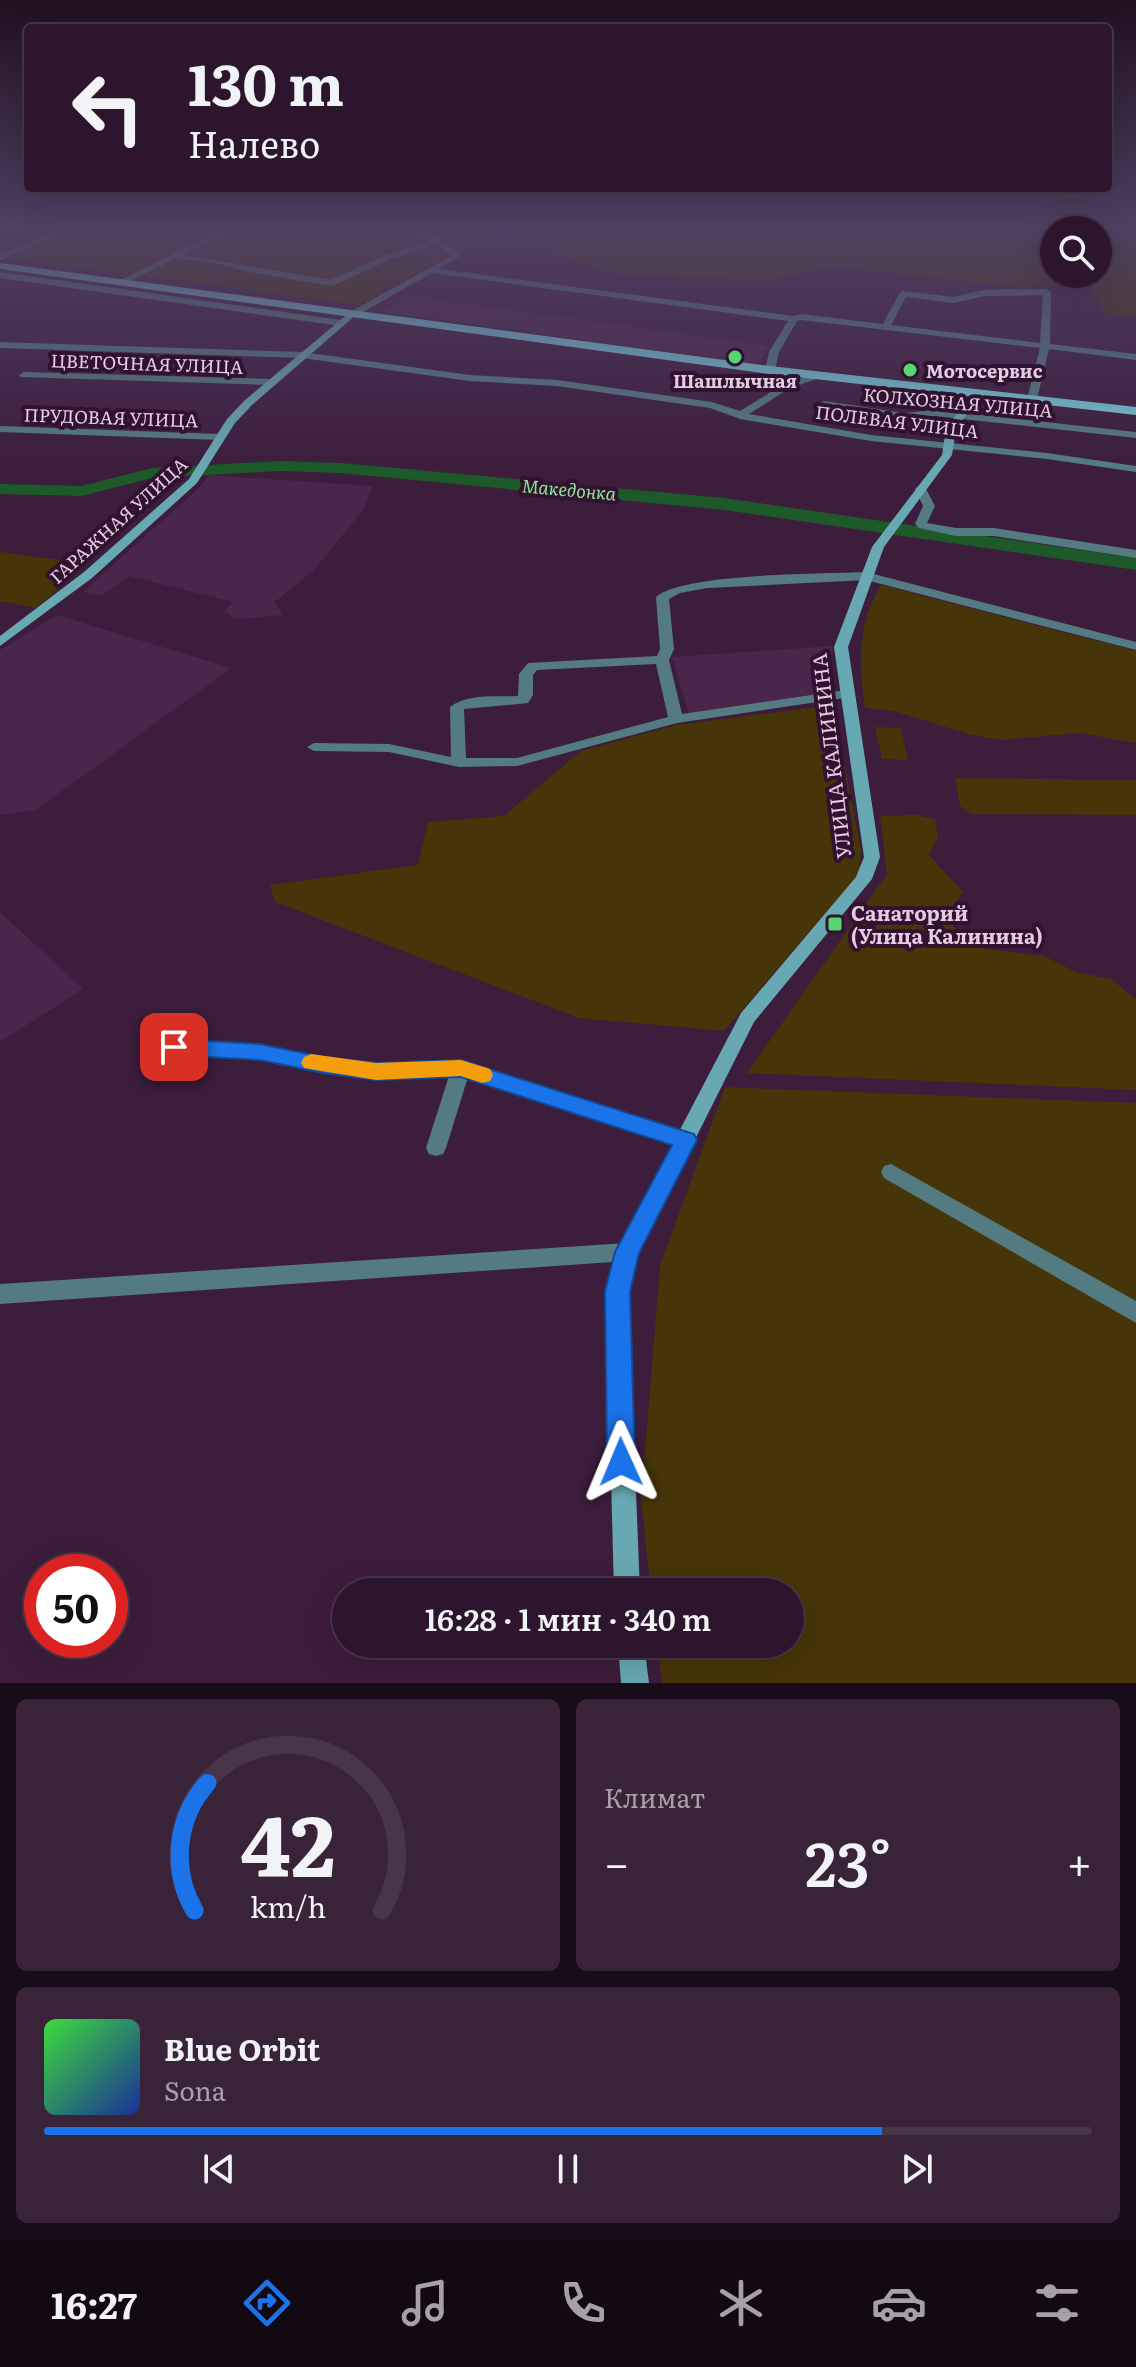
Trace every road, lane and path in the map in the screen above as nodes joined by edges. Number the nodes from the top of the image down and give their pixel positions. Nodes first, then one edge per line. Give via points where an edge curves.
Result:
1 (230, 308) edge
2 (306, 308) edge
3 (364, 308) edge
4 (718, 308) edge
5 (896, 308) edge
6 (1046, 308) edge
7 (353, 314) junction
8 (798, 318) junction
9 (341, 323) junction
10 (886, 326) junction
11 (0, 345) edge
12 (1045, 345) junction
13 (89, 348) junction
14 (302, 355) junction
15 (77, 357) dead end
16 (1136, 357) edge
17 (66, 367) dead end
18 (770, 370) junction
19 (24, 375) dead end
20 (54, 376) junction
21 (816, 376) junction
22 (270, 382) junction
23 (978, 394) junction
24 (1032, 399) junction
25 (824, 404) dead end
26 (1136, 411) edge
27 (740, 416) junction
28 (959, 417) junction
29 (0, 429) edge
30 (1136, 435) edge
31 (220, 437) junction
32 (951, 447) junction
33 (1136, 469) edge
34 (921, 489) junction
35 (1136, 554) edge
36 (866, 576) junction
37 (0, 642) edge
38 (1136, 646) edge
39 (662, 660) junction
40 (846, 694) junction
41 (676, 719) junction
42 (314, 747) dead end
43 (459, 763) junction
44 (174, 1047) dead end
45 (461, 1068) junction
46 (686, 1140) junction
47 (436, 1148) dead end
48 (891, 1172) dead end
49 (627, 1252) junction
50 (0, 1294) edge
51 (1136, 1313) edge
52 (627, 1578) edge
53 (632, 1658) edge
54 (635, 1683) edge

1 - 9 street
2 - 7 main road
3 - 7 street
4 - 8 street
5 - 10 street
6 - 12 street
7 - 9 main road, ГАРАЖНАЯ УЛИЦА
7 - 18 main road
8 - 10 street
8 - 18 street via 774,352
9 - 14 main road, ГАРАЖНАЯ УЛИЦА
10 - 12 street
11 - 13 street
12 - 16 street
12 - 24 street
13 - 14 street
13 - 15 street
14 - 22 main road, ГАРАЖНАЯ УЛИЦА
14 - 27 street via 470,378 557,383 712,405
17 - 20 street
18 - 21 main road
19 - 20 street, ЦВЕТОЧНАЯ УЛИЦА
20 - 22 street, ЦВЕТОЧНАЯ УЛИЦА
21 - 23 main road
21 - 27 street, ПОЛЕВАЯ УЛИЦА via 785,387
22 - 31 main road, ГАРАЖНАЯ УЛИЦА
23 - 24 main road
23 - 28 main road
24 - 26 main road
25 - 28 street, КОЛХОЗНАЯ УЛИЦА via 904,416
27 - 32 street, ПОЛЕВАЯ УЛИЦА
28 - 30 street, КОЛХОЗНАЯ УЛИЦА
28 - 32 main road via 948,435
29 - 31 street, ПРУДОВАЯ УЛИЦА
31 - 37 main road, ГАРАЖНАЯ УЛИЦА via 199,473 88,575
32 - 33 street, ПОЛЕВАЯ УЛИЦА
32 - 34 main road, УЛИЦА КАЛИНИНА
34 - 35 street via 929,506 923,526
34 - 36 main road, УЛИЦА КАЛИНИНА via 878,547
36 - 38 street
36 - 39 street via 676,590 662,597 667,649
36 - 40 main road, УЛИЦА КАЛИНИНА via 841,647
39 - 41 street
39 - 43 street via 533,666 526,674 523,700 457,707
40 - 41 street
40 - 46 main road, УЛИЦА КАЛИНИНА via 872,857 864,879 747,1018
41 - 43 street via 535,759
42 - 43 street via 389,748
44 - 45 street via 260,1052 376,1071
45 - 46 street
45 - 47 street
46 - 49 main road, УЛИЦА КАЛИНИНА
48 - 51 street
49 - 50 street
49 - 52 main road, УЛИЦА КАЛИНИНА via 617,1291
53 - 54 main road

